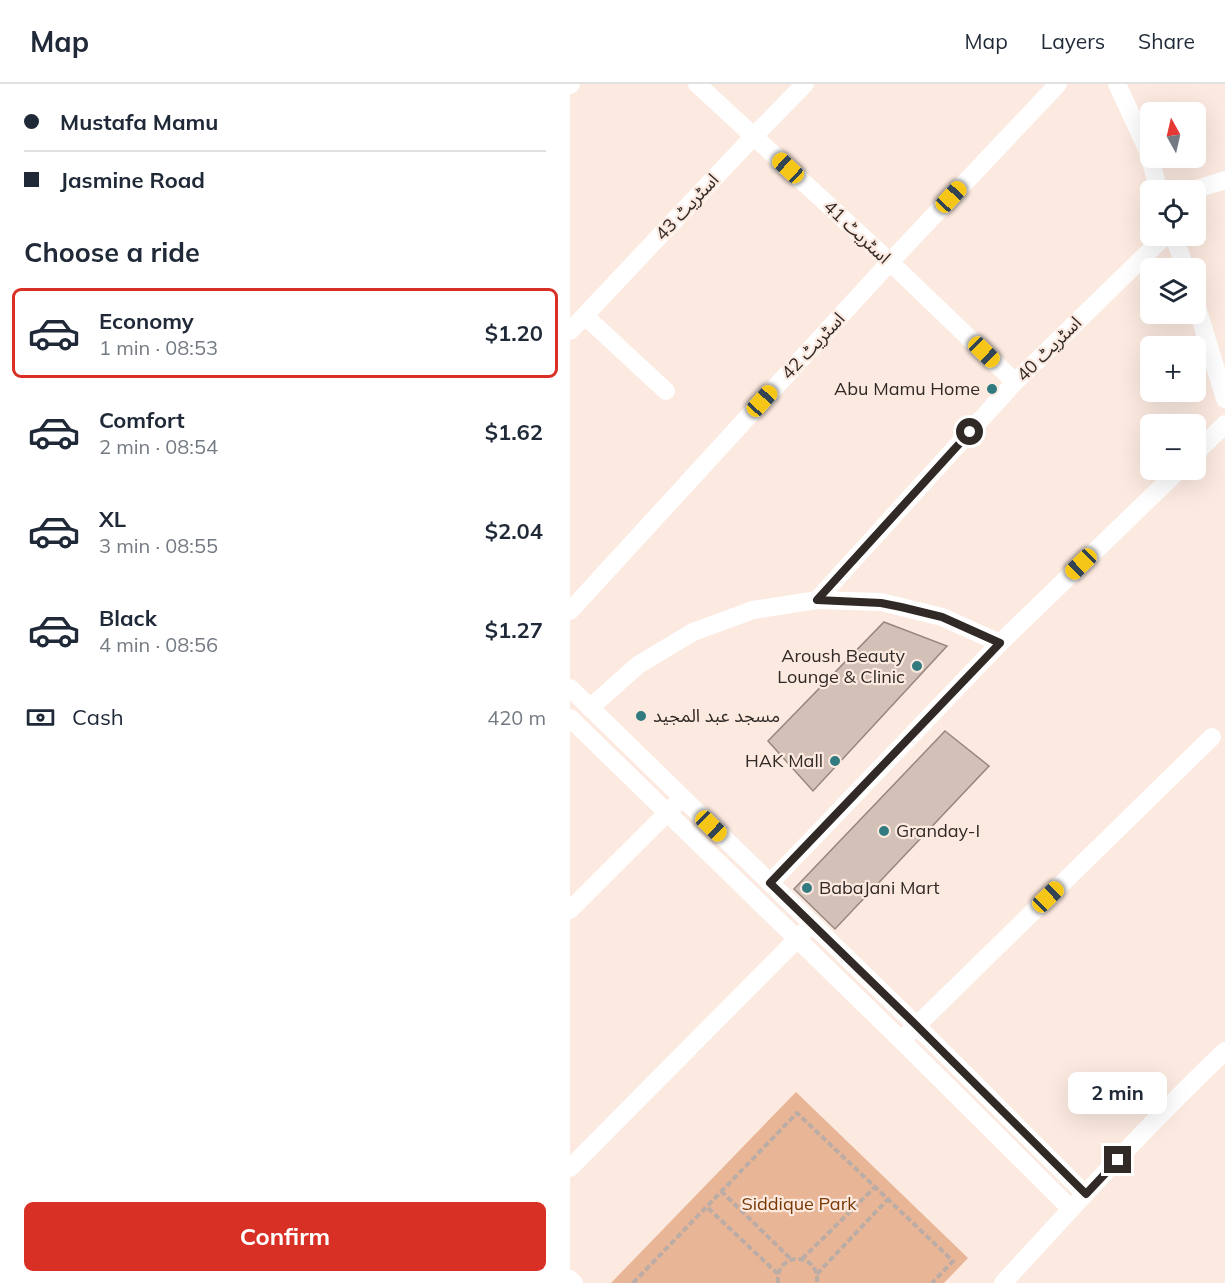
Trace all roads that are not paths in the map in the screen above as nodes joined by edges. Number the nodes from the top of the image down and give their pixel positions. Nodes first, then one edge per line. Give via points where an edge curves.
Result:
1 (697, 84) edge
2 (805, 84) edge
3 (1058, 84) edge
4 (1117, 84) edge
5 (754, 136) junction
6 (1156, 180) edge
7 (1225, 180) edge
8 (1206, 186) edge
9 (1155, 246) edge
10 (890, 262) junction
11 (585, 316) junction
12 (1202, 324) edge
13 (570, 331) edge
14 (1015, 382) junction
15 (666, 391) dead end
16 (1225, 399) edge
17 (1225, 424) edge
18 (1206, 443) edge
19 (1169, 480) edge
20 (817, 600) junction
21 (570, 611) edge
22 (1000, 643) junction
23 (570, 688) edge
24 (590, 708) junction
25 (570, 718) edge
26 (1212, 737) dead end
27 (682, 798) junction
28 (668, 813) junction
29 (770, 883) junction
30 (570, 910) edge
31 (812, 924) junction
32 (797, 939) junction
33 (916, 1025) junction
34 (902, 1041) junction
35 (1225, 1051) edge
36 (570, 1168) edge
37 (1086, 1194) junction
38 (1071, 1209) junction
39 (570, 1279) edge
40 (574, 1283) edge
41 (1003, 1283) edge

1 - 5 street, اسٹریٹ 41
2 - 5 street, اسٹریٹ 43
3 - 10 street, اسٹریٹ 42
4 - 6 street via 1147,149
5 - 10 street, اسٹریٹ 41
5 - 11 street, اسٹریٹ 43
7 - 8 street
9 - 14 street, اسٹریٹ 40
10 - 14 street, اسٹریٹ 41
10 - 21 street, اسٹریٹ 42
11 - 13 street, اسٹریٹ 43
11 - 15 street
12 - 16 street
14 - 20 street, اسٹریٹ 40
17 - 18 street
19 - 22 street
20 - 22 street via 881,603 942,617
20 - 24 street via 753,610 693,632 638,665
22 - 29 street
23 - 24 street
24 - 27 street
25 - 28 street
26 - 33 street
27 - 28 street
27 - 29 street
28 - 30 street
28 - 32 street
29 - 31 street
31 - 32 street
31 - 33 street
32 - 34 street
32 - 36 street
33 - 34 street
33 - 37 street
34 - 38 street
35 - 37 street
37 - 38 street
38 - 41 street
39 - 40 street

